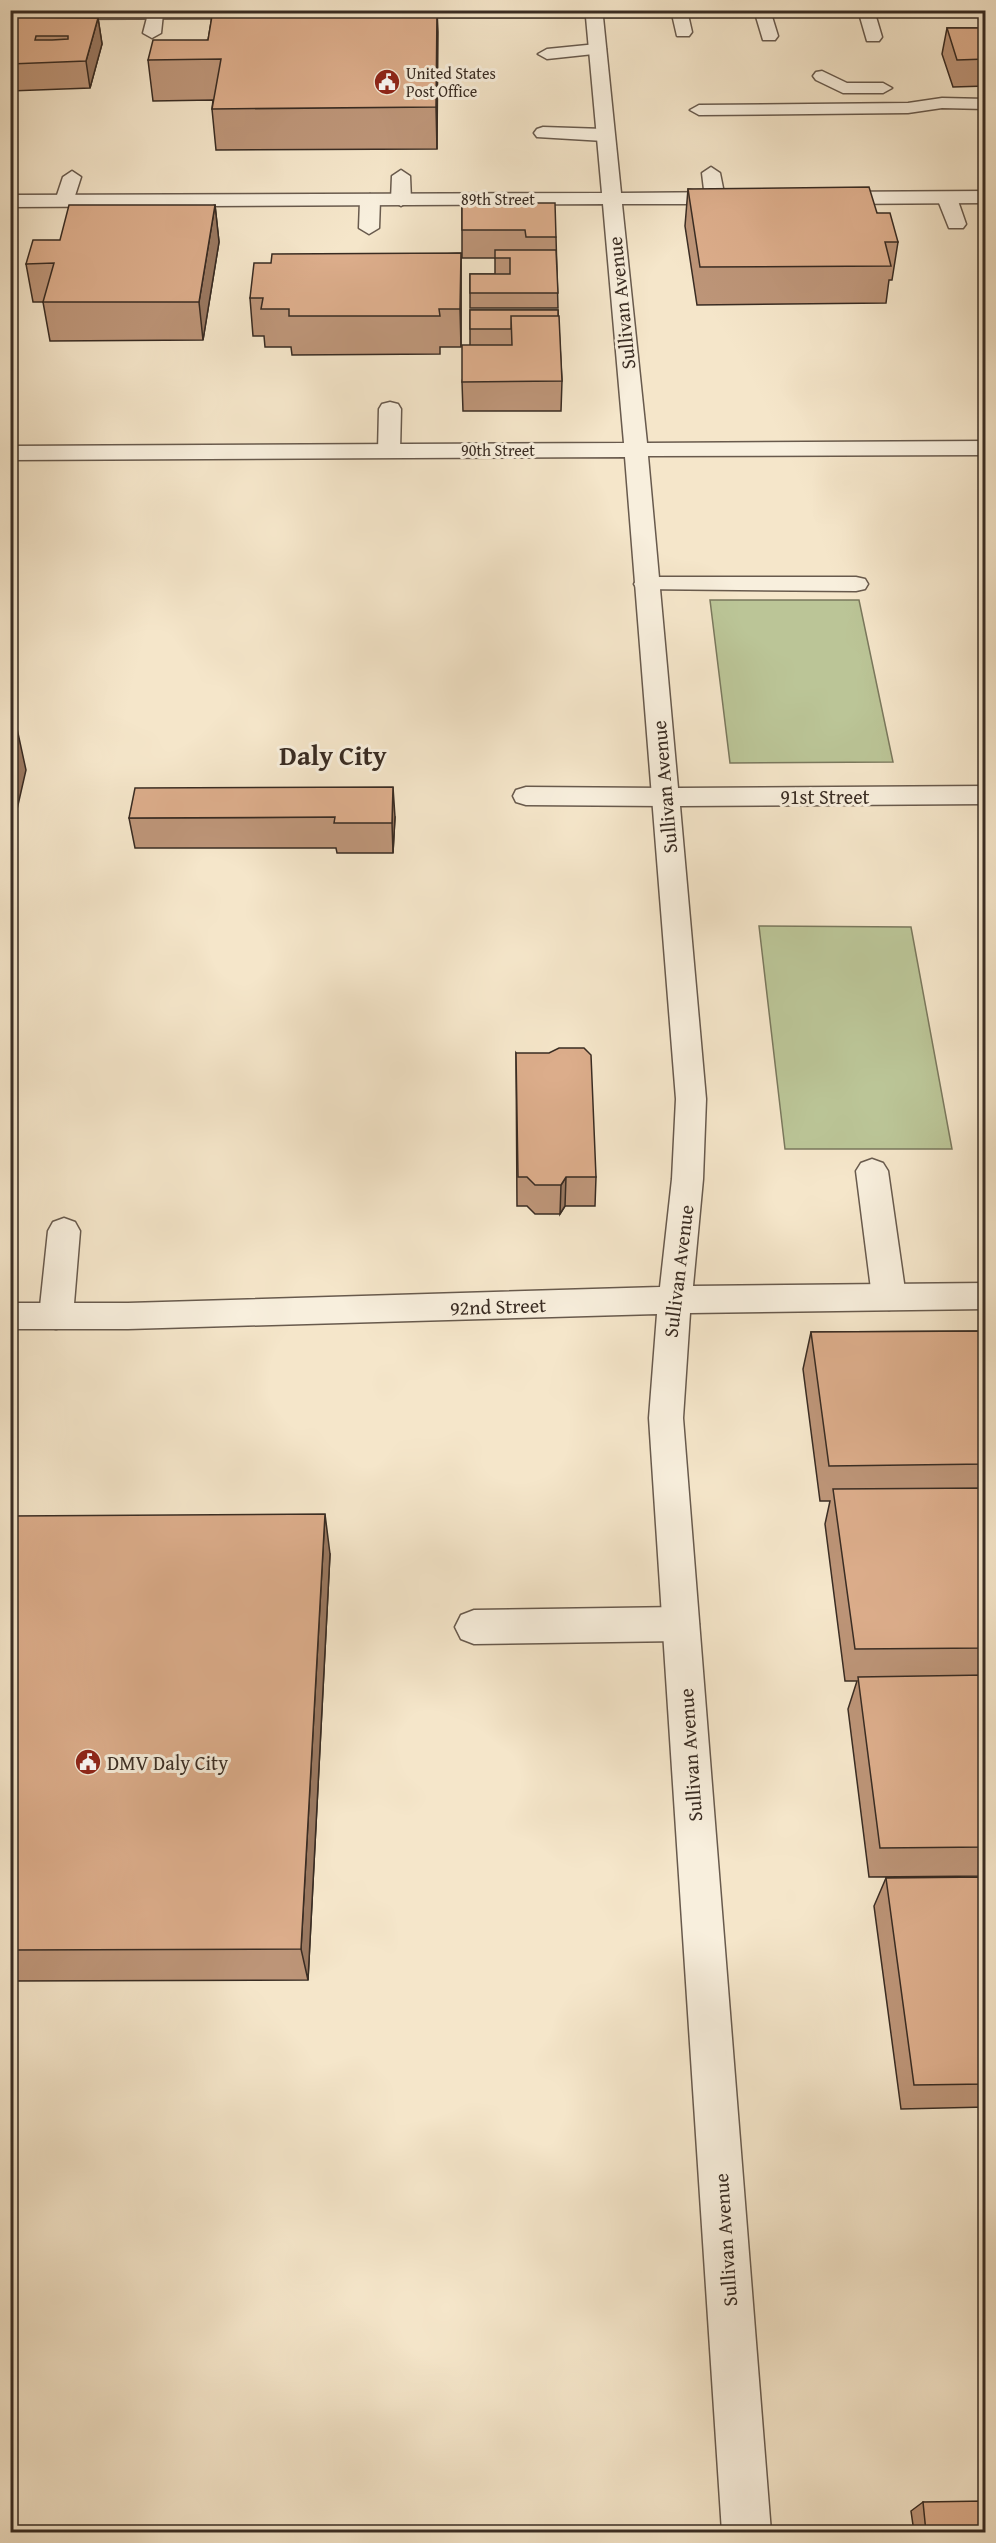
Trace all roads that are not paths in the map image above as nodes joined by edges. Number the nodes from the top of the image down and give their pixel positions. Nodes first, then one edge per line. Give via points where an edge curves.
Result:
1 (594, 11) edge
2 (679, 11) edge
3 (762, 11) edge
4 (866, 11) edge
5 (901, 11) edge
6 (986, 11) edge
7 (380, 12) edge
8 (274, 13) edge
9 (10, 14) edge
10 (155, 14) junction
11 (683, 32) dead end
12 (152, 33) dead end
13 (769, 36) dead end
14 (873, 37) dead end
15 (597, 49) junction
16 (547, 54) dead end
17 (822, 76) dead end
18 (986, 88) edge
19 (986, 104) edge
20 (699, 110) dead end
21 (543, 133) dead end
22 (604, 135) junction
23 (711, 173) dead end
24 (401, 176) dead end
25 (72, 177) dead end
26 (986, 197) edge
27 (715, 198) junction
28 (750, 198) edge
29 (808, 198) edge
30 (947, 198) junction
31 (610, 199) junction
32 (370, 200) junction
33 (401, 200) junction
34 (10, 201) edge
35 (65, 201) junction
36 (956, 224) dead end
37 (369, 228) dead end
38 (390, 409) dead end
39 (986, 448) edge
40 (636, 450) junction
41 (389, 451) junction
42 (10, 453) edge
43 (646, 584) junction
44 (856, 584) dead end
45 (986, 795) edge
46 (526, 796) dead end
47 (665, 797) junction
48 (872, 1171) dead end
49 (64, 1231) dead end
50 (986, 1296) edge
51 (889, 1297) junction
52 (674, 1300) junction
53 (10, 1316) edge
54 (56, 1316) junction
55 (680, 1624) junction
56 (474, 1627) dead end
57 (747, 2532) edge

1 - 2 street
1 - 7 street
1 - 15 street, Sullivan Avenue
2 - 3 street
2 - 11 street
3 - 4 street
3 - 13 street
4 - 5 street
4 - 14 street
5 - 6 street
8 - 10 street
9 - 10 street
10 - 12 street
15 - 16 street
15 - 22 street, Sullivan Avenue
17 - 18 street via 843,88
19 - 20 street
21 - 22 street
22 - 31 street, Sullivan Avenue
23 - 27 street
24 - 33 street
25 - 35 street
26 - 30 street
27 - 28 street, 89th Street
27 - 31 street, 89th Street
29 - 30 street
30 - 36 street
31 - 33 street, 89th Street
31 - 40 street, Sullivan Avenue
32 - 33 street, 89th Street
32 - 35 street, 89th Street
32 - 37 street
34 - 35 street, 89th Street
38 - 41 street
39 - 40 street, 90th Street
40 - 41 street, 90th Street
40 - 43 street, Sullivan Avenue
41 - 42 street, 90th Street
43 - 44 street
43 - 47 street, Sullivan Avenue
45 - 47 street, 91st Street
46 - 47 street, 91st Street
47 - 52 street, Sullivan Avenue via 691,1099 691,1161
48 - 51 street
49 - 54 street
50 - 51 street, 92nd Street
51 - 52 street, 92nd Street
52 - 54 street, 92nd Street
52 - 55 street, Sullivan Avenue via 666,1418
53 - 54 street, 92nd Street
55 - 56 street
55 - 57 street, Sullivan Avenue

